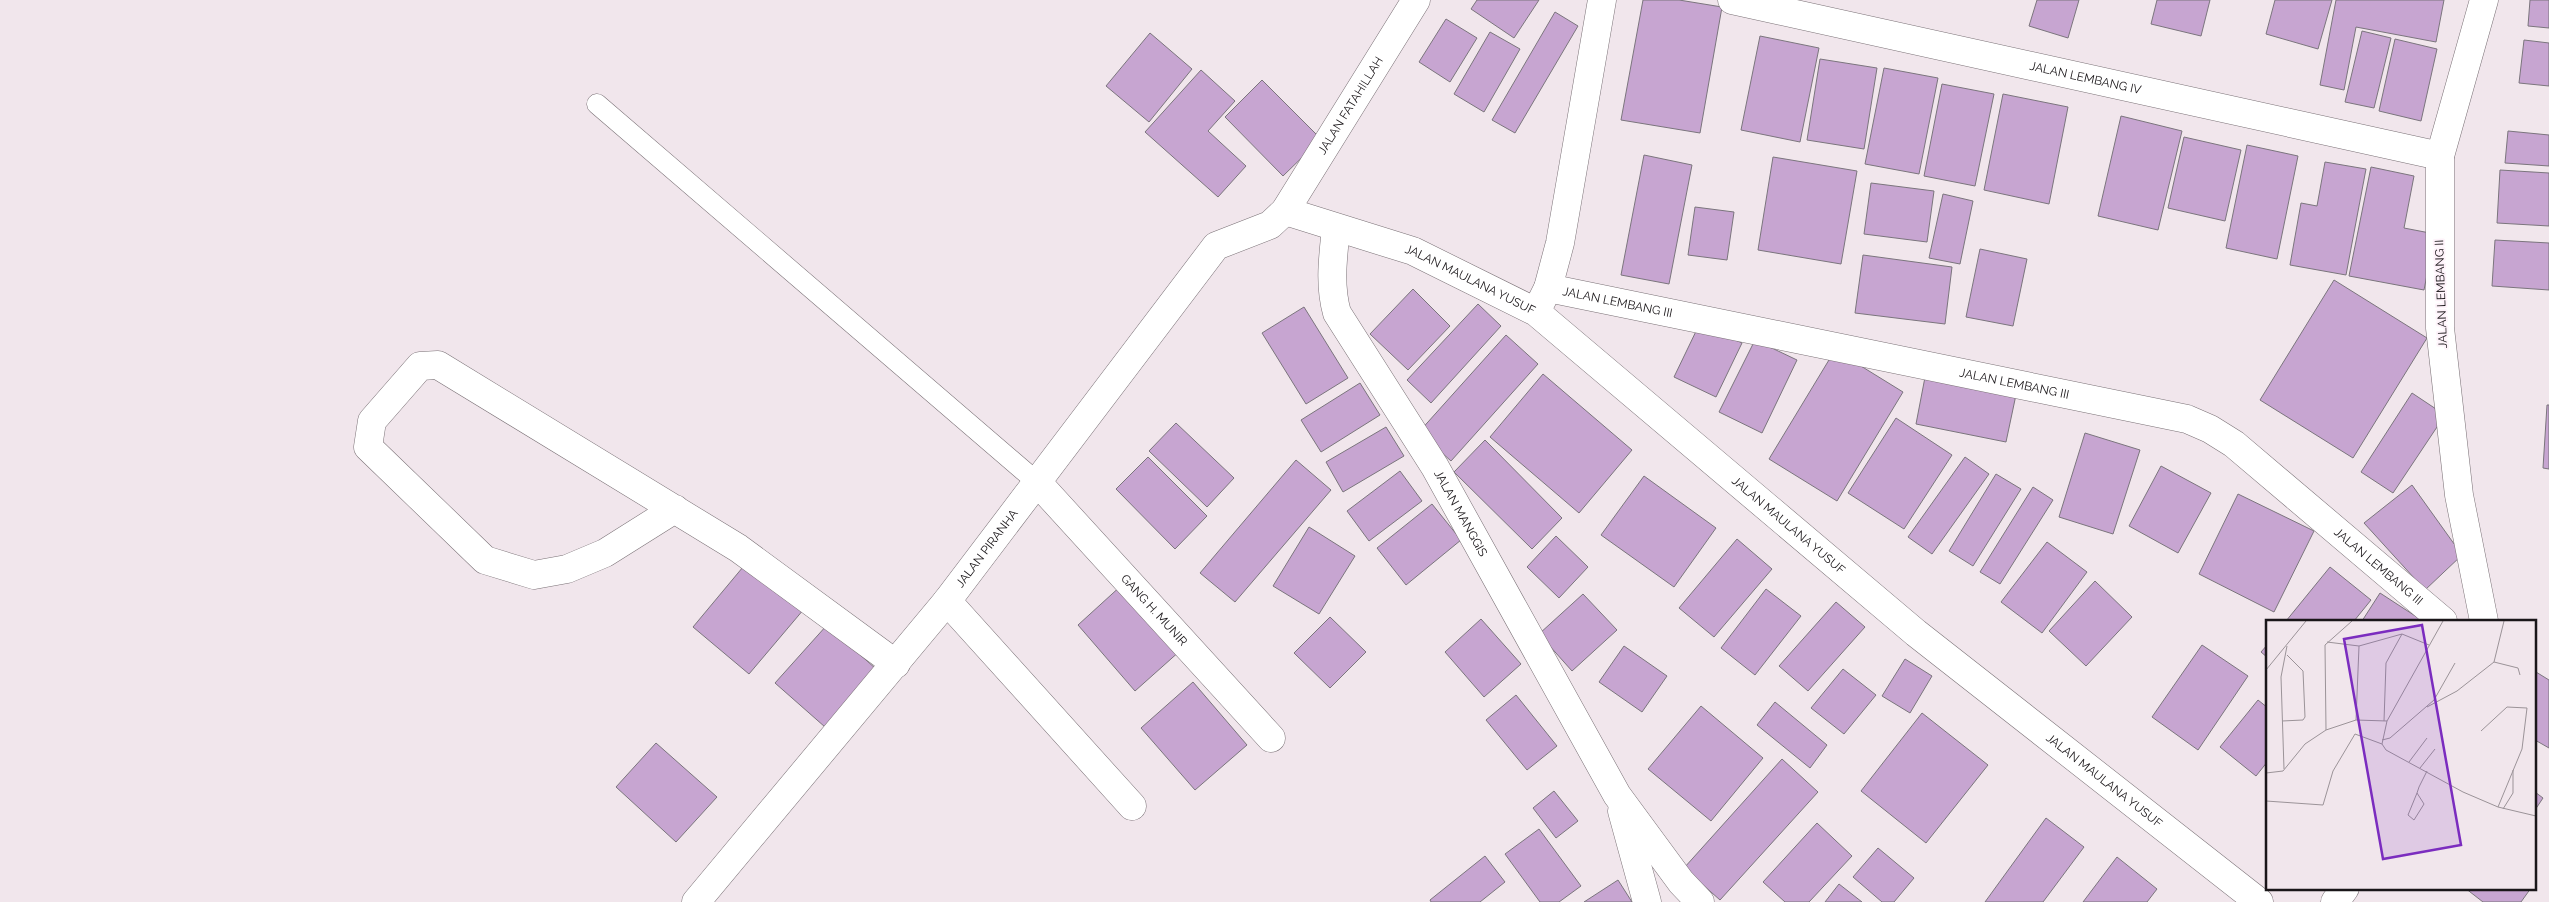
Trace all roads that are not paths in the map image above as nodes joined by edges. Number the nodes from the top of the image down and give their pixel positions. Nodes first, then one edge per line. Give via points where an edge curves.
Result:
1 (1416, 0) edge
2 (1602, 0) edge
3 (1732, 0) edge
4 (2484, 0) edge
5 (597, 104) dead end
6 (2440, 156) junction
7 (1285, 211) junction
8 (1336, 228) junction
9 (1548, 288) junction
10 (1536, 312) junction
11 (1038, 483) junction
12 (675, 509) junction
13 (947, 601) junction
14 (2441, 620) edge
15 (2484, 620) edge
16 (896, 664) junction
17 (1271, 738) dead end
18 (1617, 795) junction
19 (1132, 806) dead end
20 (2344, 890) edge
21 (696, 902) edge
22 (1647, 902) edge
23 (1700, 902) edge
24 (2259, 902) edge
25 (2335, 902) edge

1 - 7 street, JALAN FATAHILLAH
2 - 9 street via 1560,243
3 - 6 street, JALAN LEMBANG IV
4 - 6 street, JALAN LEMBANG II
5 - 11 lane
6 - 15 street, JALAN LEMBANG II via 2440,328 2459,494
7 - 8 street, JALAN MAULANA YUSUF
7 - 11 street, JALAN PIRANHA via 1270,225 1216,246
8 - 10 street, JALAN MAULANA YUSUF via 1414,251
8 - 18 street, JALAN MANGGIS via 1331,269 1332,296 1338,313 1435,467
9 - 10 street, JALAN LEMBANG III
9 - 14 street, JALAN LEMBANG III via 2187,419 2210,428 2234,444
10 - 24 street, JALAN MAULANA YUSUF via 1916,633
11 - 13 street, JALAN PIRANHA
11 - 17 street, GANG H. MUNIR
12 - 12 street via 438,365 420,366 372,421 368,447 485,560 534,575 567,569 605,553
12 - 16 street via 738,548
13 - 16 street, JALAN PIRANHA
13 - 19 street
16 - 21 street, JALAN PIRANHA
18 - 22 street
18 - 23 street via 1681,882
20 - 25 street

